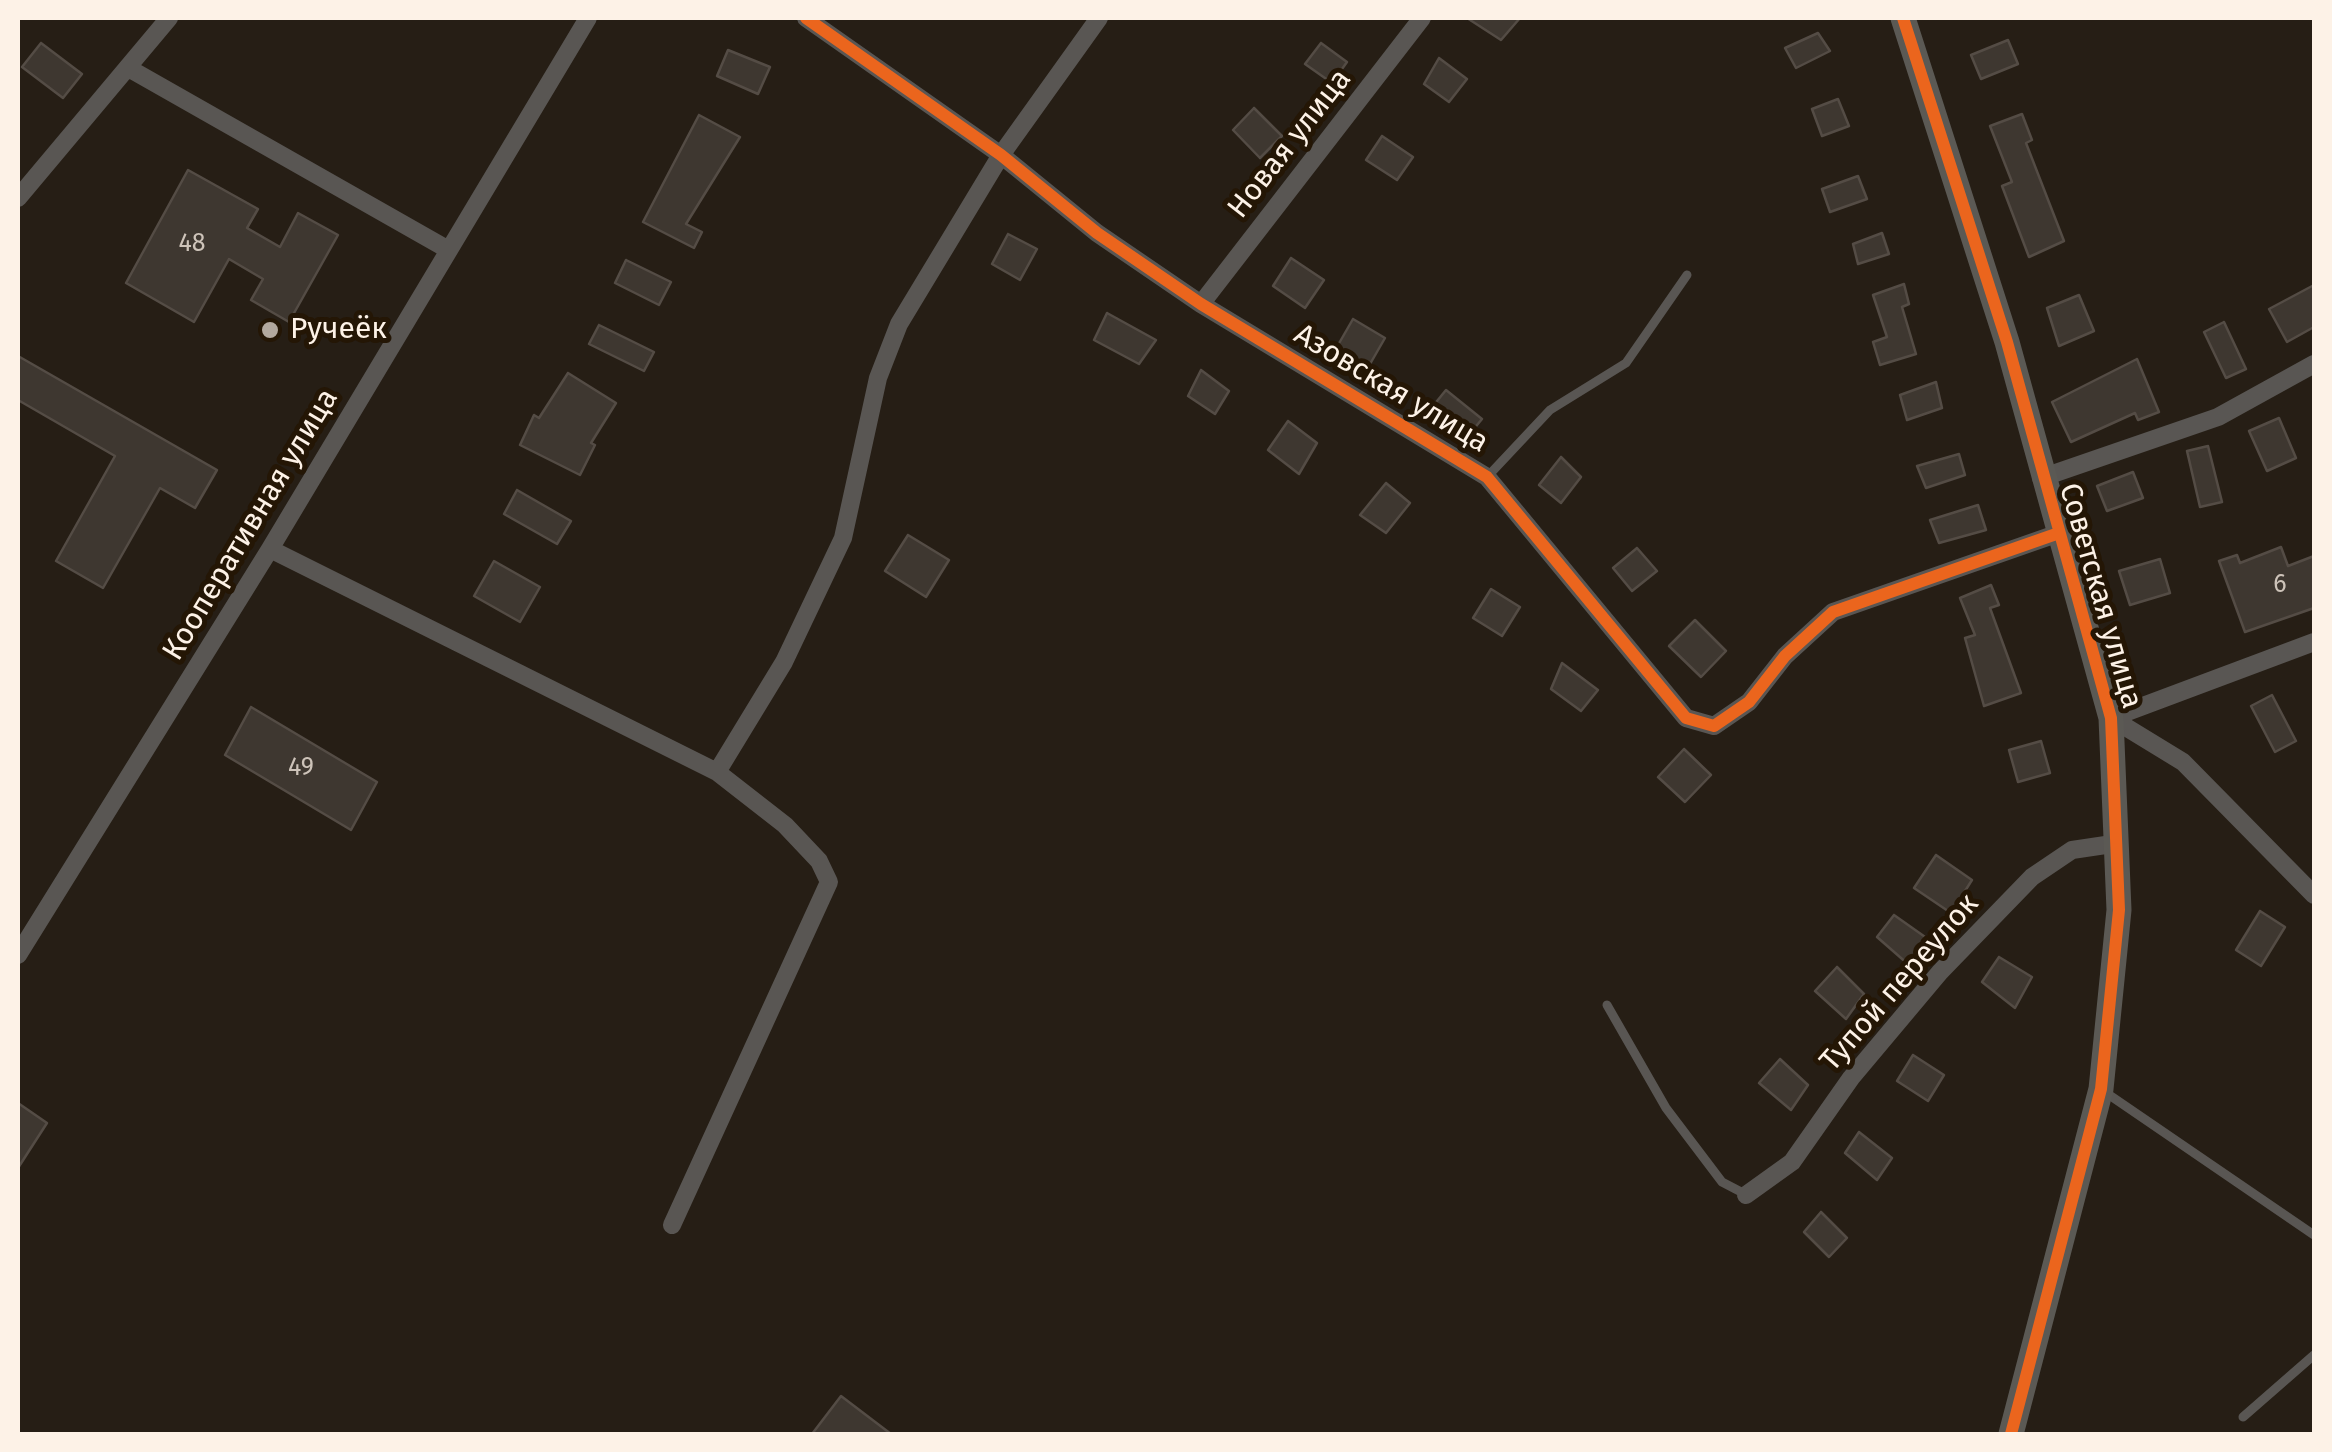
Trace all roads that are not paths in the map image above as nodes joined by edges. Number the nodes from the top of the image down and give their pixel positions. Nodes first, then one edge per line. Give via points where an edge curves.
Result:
1 (169, 18) edge
2 (588, 18) edge
3 (806, 18) edge
4 (1099, 18) edge
5 (1422, 18) edge
6 (1903, 18) edge
7 (130, 68) junction
8 (1001, 156) junction
9 (18, 198) edge
10 (447, 249) junction
11 (1687, 275) dead end
12 (1200, 304) junction
13 (2314, 364) edge
14 (1488, 476) junction
15 (2041, 478) junction
16 (2059, 533) junction
17 (270, 549) junction
18 (2314, 642) edge
19 (2111, 718) junction
20 (717, 772) junction
21 (2119, 843) junction
22 (2314, 895) edge
23 (18, 955) edge
24 (1608, 1005) dead end
25 (2101, 1089) junction
26 (1746, 1195) joint
27 (672, 1225) dead end
28 (2314, 1235) edge
29 (2314, 1355) edge
30 (2243, 1417) dead end
31 (2010, 1434) edge

1 - 7 street
2 - 10 street, Кооперативная улица
3 - 8 street, Азовская улица
4 - 8 street
5 - 12 street, Новая улица
6 - 15 street, Советская улица via 2007,342
7 - 9 street
7 - 10 street
8 - 12 street, Азовская улица via 1096,233
8 - 20 street via 899,324 878,378 843,538 784,662
10 - 17 street, Кооперативная улица
11 - 14 lane via 1626,363 1550,410
12 - 14 street, Азовская улица
13 - 15 street via 2218,417
14 - 16 street, Азовская улица via 1686,718 1714,726 1749,702 1785,656 1833,612
15 - 16 street, Советская улица
16 - 19 street, Советская улица
17 - 20 street
17 - 23 street, Кооперативная улица
18 - 19 street
19 - 21 street, Советская улица
19 - 22 street via 2183,762
20 - 27 street via 786,825 819,861 828,882
21 - 25 street, Советская улица
21 - 26 street, Тупой переулок via 2072,850 2032,877 1940,972 1851,1078 1792,1162
24 - 26 lane via 1666,1108 1722,1182
25 - 28 lane
25 - 31 street, Советская улица
29 - 30 lane

